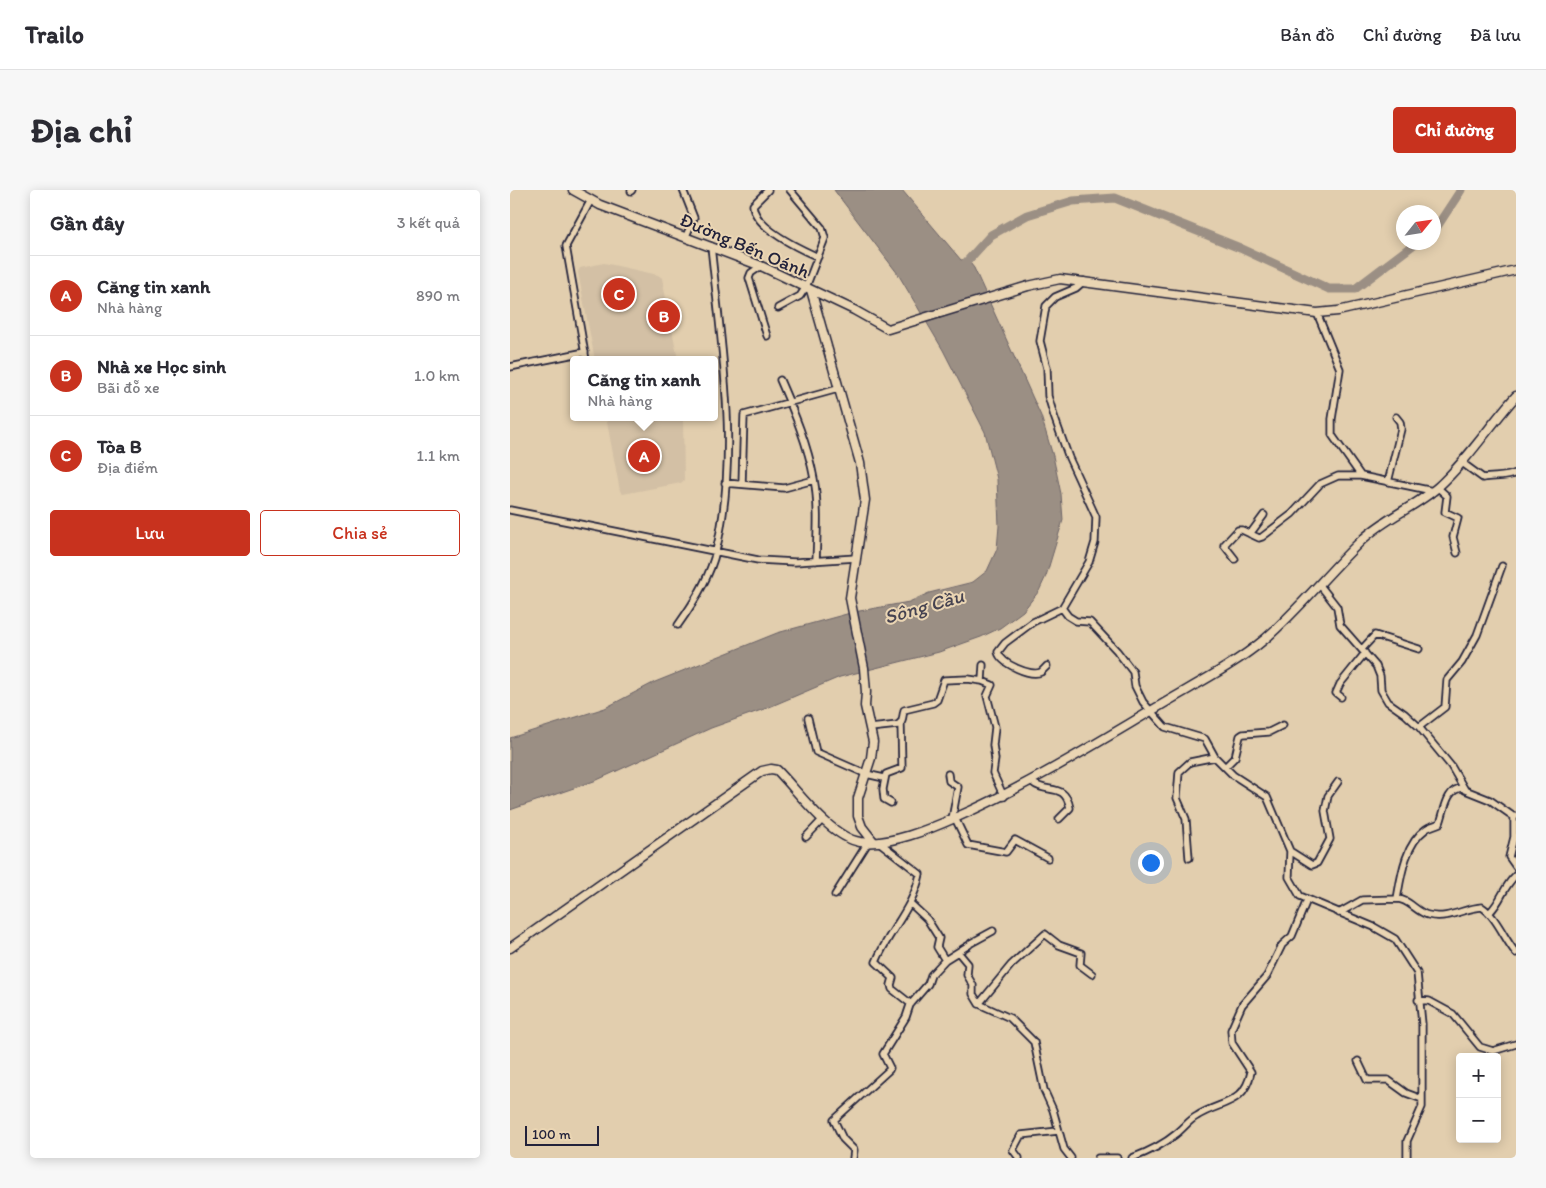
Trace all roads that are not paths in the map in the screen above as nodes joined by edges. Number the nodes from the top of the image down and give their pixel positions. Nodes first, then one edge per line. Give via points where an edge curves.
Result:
1 (573, 190) edge
2 (683, 190) edge
3 (768, 190) edge
4 (790, 190) edge
5 (591, 200) junction
6 (686, 236) junction
7 (710, 246) junction
8 (818, 257) junction
9 (761, 266) junction
10 (1516, 270) edge
11 (1084, 281) junction
12 (809, 289) junction
13 (778, 308) dead end
14 (1317, 313) junction
15 (767, 336) dead end
16 (585, 352) junction
17 (586, 356) edge
18 (510, 367) edge
19 (780, 380) dead end
20 (838, 389) junction
21 (1516, 396) edge
22 (790, 403) junction
23 (1396, 417) dead end
24 (1461, 462) junction
25 (1516, 474) edge
26 (1361, 476) junction
27 (814, 480) junction
28 (1388, 482) junction
29 (725, 483) junction
30 (742, 484) junction
31 (1435, 489) junction
32 (510, 510) edge
33 (1264, 515) dead end
34 (1250, 534) junction
35 (717, 550) junction
36 (1457, 553) dead end
37 (856, 558) junction
38 (1235, 559) dead end
39 (816, 561) junction
40 (1502, 566) dead end
41 (1319, 584) junction
42 (1062, 608) junction
43 (678, 625) dead end
44 (1419, 649) dead end
45 (1363, 651) junction
46 (982, 665) dead end
47 (1047, 666) dead end
48 (982, 681) junction
49 (1341, 697) dead end
50 (1150, 711) junction
51 (808, 718) dead end
52 (901, 723) junction
53 (1283, 725) dead end
54 (1419, 727) junction
55 (870, 728) junction
56 (1216, 757) junction
57 (1225, 768) junction
58 (866, 774) junction
59 (948, 774) dead end
60 (884, 778) junction
61 (1032, 782) junction
62 (1338, 782) dead end
63 (1463, 788) junction
64 (1004, 797) junction
65 (891, 802) dead end
66 (1515, 817) edge
67 (823, 819) junction
68 (953, 819) junction
69 (1060, 819) dead end
70 (806, 838) dead end
71 (873, 841) junction
72 (1290, 851) junction
73 (1048, 858) dead end
74 (1189, 858) dead end
75 (1516, 867) edge
76 (1516, 875) edge
77 (835, 895) dead end
78 (1397, 899) junction
79 (1307, 900) junction
80 (911, 904) junction
81 (1490, 912) junction
82 (1339, 914) junction
83 (993, 931) dead end
84 (510, 948) edge
85 (958, 952) junction
86 (1516, 953) edge
87 (945, 960) junction
88 (1092, 974) dead end
89 (1418, 1000) junction
90 (911, 1004) junction
91 (979, 1004) junction
92 (1516, 1044) edge
93 (1358, 1061) dead end
94 (1422, 1099) junction
95 (1058, 1131) junction
96 (853, 1158) edge
97 (1019, 1158) edge
98 (1071, 1158) edge
99 (1098, 1158) edge
100 (1117, 1158) edge
101 (1132, 1158) edge
102 (1407, 1158) edge

1 - 5 street, Đường Bến Oánh
2 - 6 street via 694,218
3 - 8 street via 753,206 754,213 783,242
4 - 8 street via 824,232
5 - 6 street, Đường Bến Oánh
5 - 16 street via 566,246
6 - 7 street, Đường Bến Oánh
7 - 9 street, Đường Bến Oánh
7 - 29 street via 727,412
8 - 12 street
9 - 12 street, Đường Bến Oánh
9 - 15 street via 749,278
10 - 14 street, Đường Bến Oánh
11 - 12 street, Đường Bến Oánh via 1060,279 888,329
11 - 14 street, Đường Bến Oánh
11 - 42 street via 1055,297 1046,306 1040,341 1054,416 1097,523 1090,562
12 - 13 street
12 - 20 street
14 - 26 street via 1340,369 1332,435
16 - 17 street
16 - 18 street
19 - 22 street
20 - 22 street
20 - 37 street via 865,488
21 - 24 street
22 - 27 street
22 - 30 street via 744,415
23 - 28 street via 1401,430
24 - 25 street via 1483,478
24 - 31 street
26 - 28 street
26 - 34 street via 1351,474 1326,480 1292,514 1262,537
27 - 30 street via 784,488
27 - 39 street via 818,516
28 - 31 street
29 - 30 street
29 - 35 street
31 - 36 street via 1447,496 1445,512 1458,518 1453,536
31 - 41 street via 1381,524
32 - 35 street
33 - 34 street
34 - 38 street via 1238,530 1225,544
35 - 39 street via 758,560
35 - 43 street via 704,581
37 - 39 street
37 - 55 street via 850,598 864,668 865,706
40 - 54 street via 1477,635 1447,680 1445,707
41 - 45 street via 1337,607 1340,625
41 - 50 street via 1260,642
42 - 47 street via 1033,622 998,652 1002,661 1010,666 1036,672
42 - 50 street via 1076,621 1090,622 1117,651 1133,672 1136,690
44 - 45 street via 1375,635
45 - 49 street via 1340,684 1336,693
45 - 54 street via 1379,672 1381,690 1388,702
46 - 48 street
48 - 52 street via 968,678 944,680 936,702 904,710
48 - 64 street via 992,685 987,696 995,728 993,772
50 - 56 street via 1169,730 1204,739
50 - 61 street
51 - 58 street via 816,752
52 - 55 street
52 - 60 street via 902,768 886,774
53 - 57 street via 1269,732 1240,736 1235,757
54 - 63 street via 1452,766
55 - 58 street via 872,750
56 - 57 street
56 - 74 street via 1190,762 1179,772 1177,798 1186,819
57 - 72 street via 1266,796
58 - 60 street
58 - 71 street via 858,798 858,816
59 - 68 street via 949,781 958,787
60 - 65 street via 884,799
61 - 64 street
61 - 69 street via 1037,787 1054,788 1064,794 1070,808
62 - 72 street via 1328,796 1325,811 1330,839 1317,864
63 - 66 street via 1490,800
63 - 78 street via 1450,794 1440,822 1424,830 1412,846 1402,872
64 - 68 street
66 - 75 street via 1510,857
67 - 70 street
67 - 71 street via 845,836 862,842
67 - 84 street via 777,770 762,771
68 - 71 street via 899,838
68 - 73 street via 968,845 1006,852 1015,840
71 - 77 street
71 - 80 street via 920,874
72 - 79 street via 1289,877 1298,894
76 - 81 street via 1506,884 1499,902
78 - 81 street via 1428,915 1462,914 1479,907
78 - 82 street via 1362,900
79 - 82 street
79 - 101 street via 1292,936 1282,945 1267,976 1242,1005 1231,1030 1232,1043 1251,1072 1246,1088 1229,1103 1196,1116 1161,1145
80 - 87 street via 927,919 939,938 937,947
80 - 90 street via 876,962 893,978 892,990
81 - 86 street
82 - 89 street via 1374,927 1400,944 1418,977
83 - 85 street
85 - 87 street
85 - 91 street via 968,964 967,975
87 - 90 street
88 - 91 street via 1080,966 1081,953 1059,945 1045,934 1011,965
89 - 92 street via 1429,1001 1453,1014 1480,1047 1493,1051
89 - 94 street via 1422,1021
90 - 96 street via 882,1054 889,1070 834,1120 843,1139 854,1150
91 - 95 street via 1010,1018 1032,1038
93 - 94 street via 1367,1080 1388,1080 1406,1093
94 - 102 street via 1421,1111 1407,1141
95 - 97 street via 1021,1135 1013,1150
95 - 98 street
99 - 100 street

